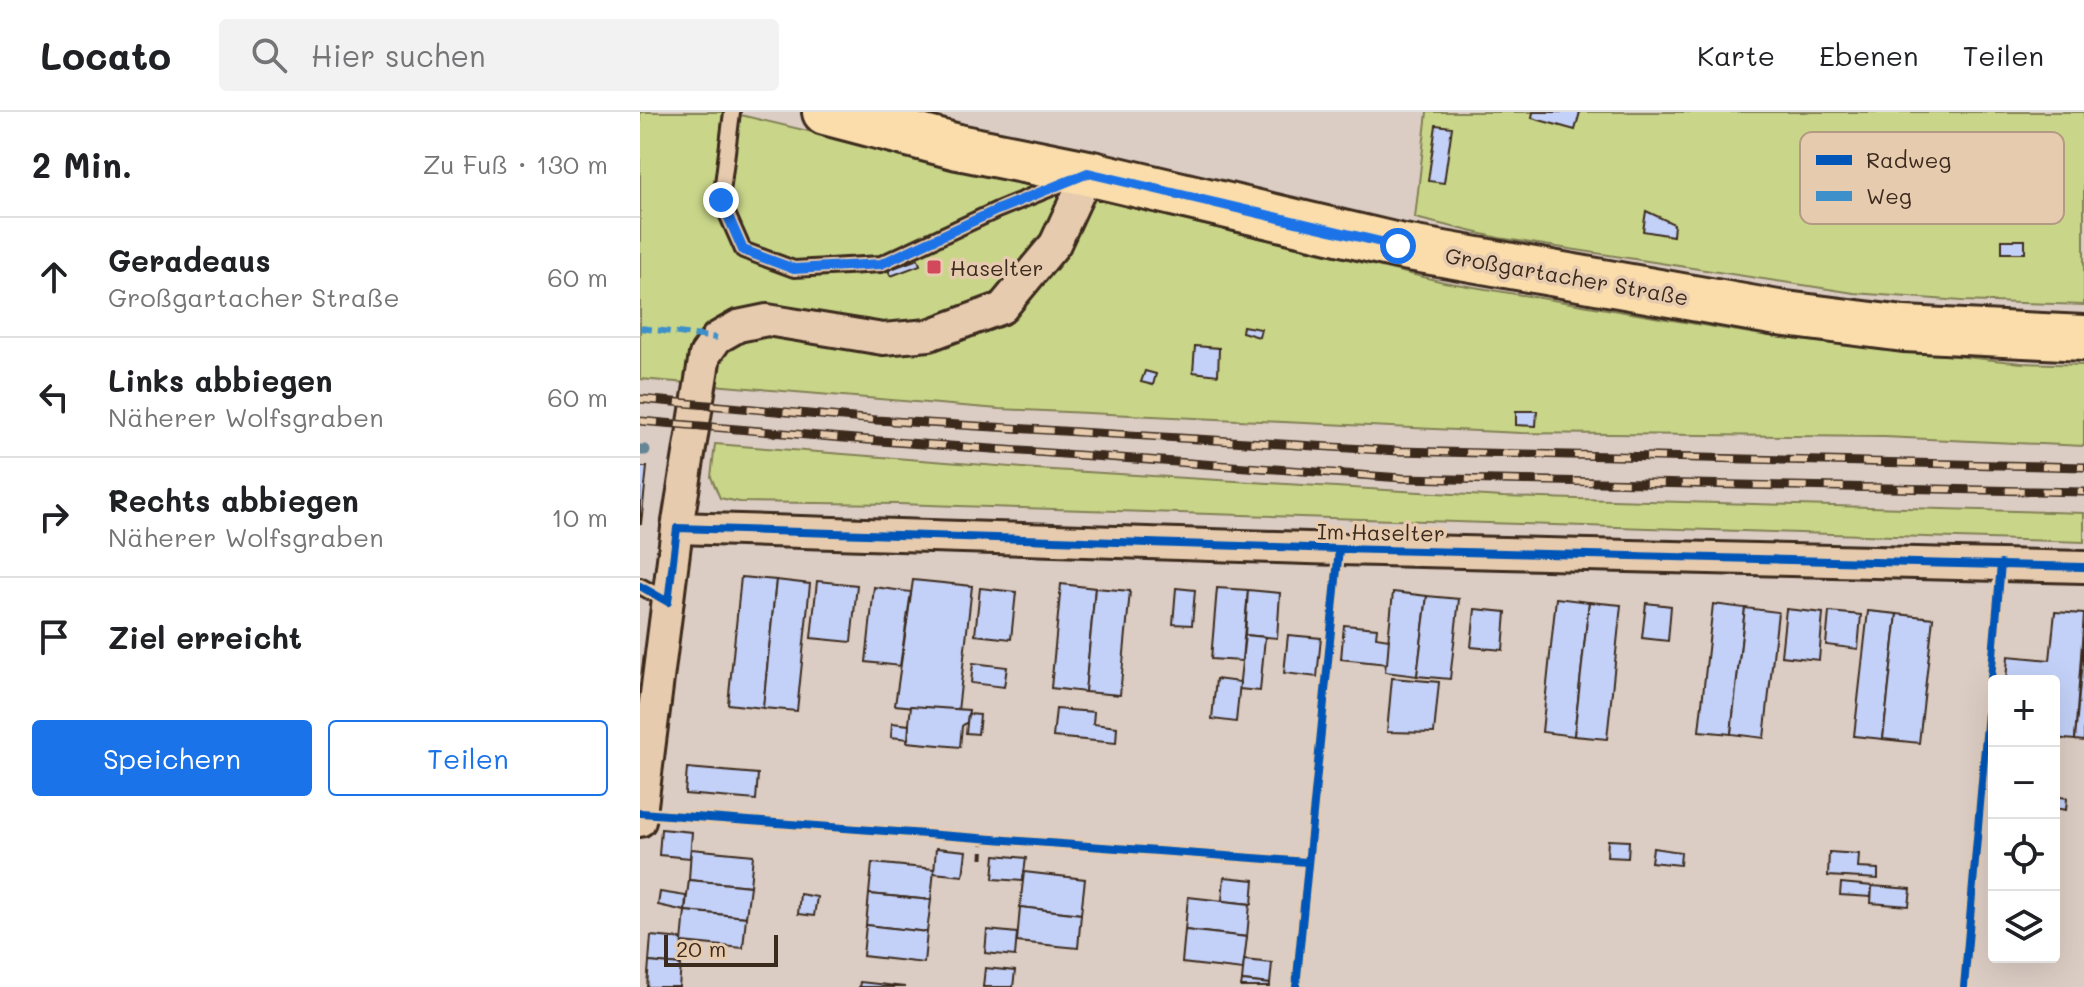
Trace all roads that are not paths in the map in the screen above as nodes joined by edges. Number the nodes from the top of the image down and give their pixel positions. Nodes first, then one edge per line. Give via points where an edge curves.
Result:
1 (732, 112) edge
2 (825, 112) edge
3 (1088, 173) junction
4 (2084, 338) edge
5 (677, 528) junction
6 (2084, 567) edge
7 (640, 586) edge
8 (668, 602) junction
9 (640, 821) edge

1 - 3 lane via 721,200 743,250 794,269 881,264
2 - 3 main road, Großgartacher Straße via 958,147
3 - 4 main road, Großgartacher Straße via 1398,246 1778,313 1904,329
3 - 5 street via 1055,244 1002,308 929,335 883,339 767,320 738,326 717,338 705,355
5 - 6 street, Im Haselter
5 - 8 street
7 - 8 lane
8 - 9 street

